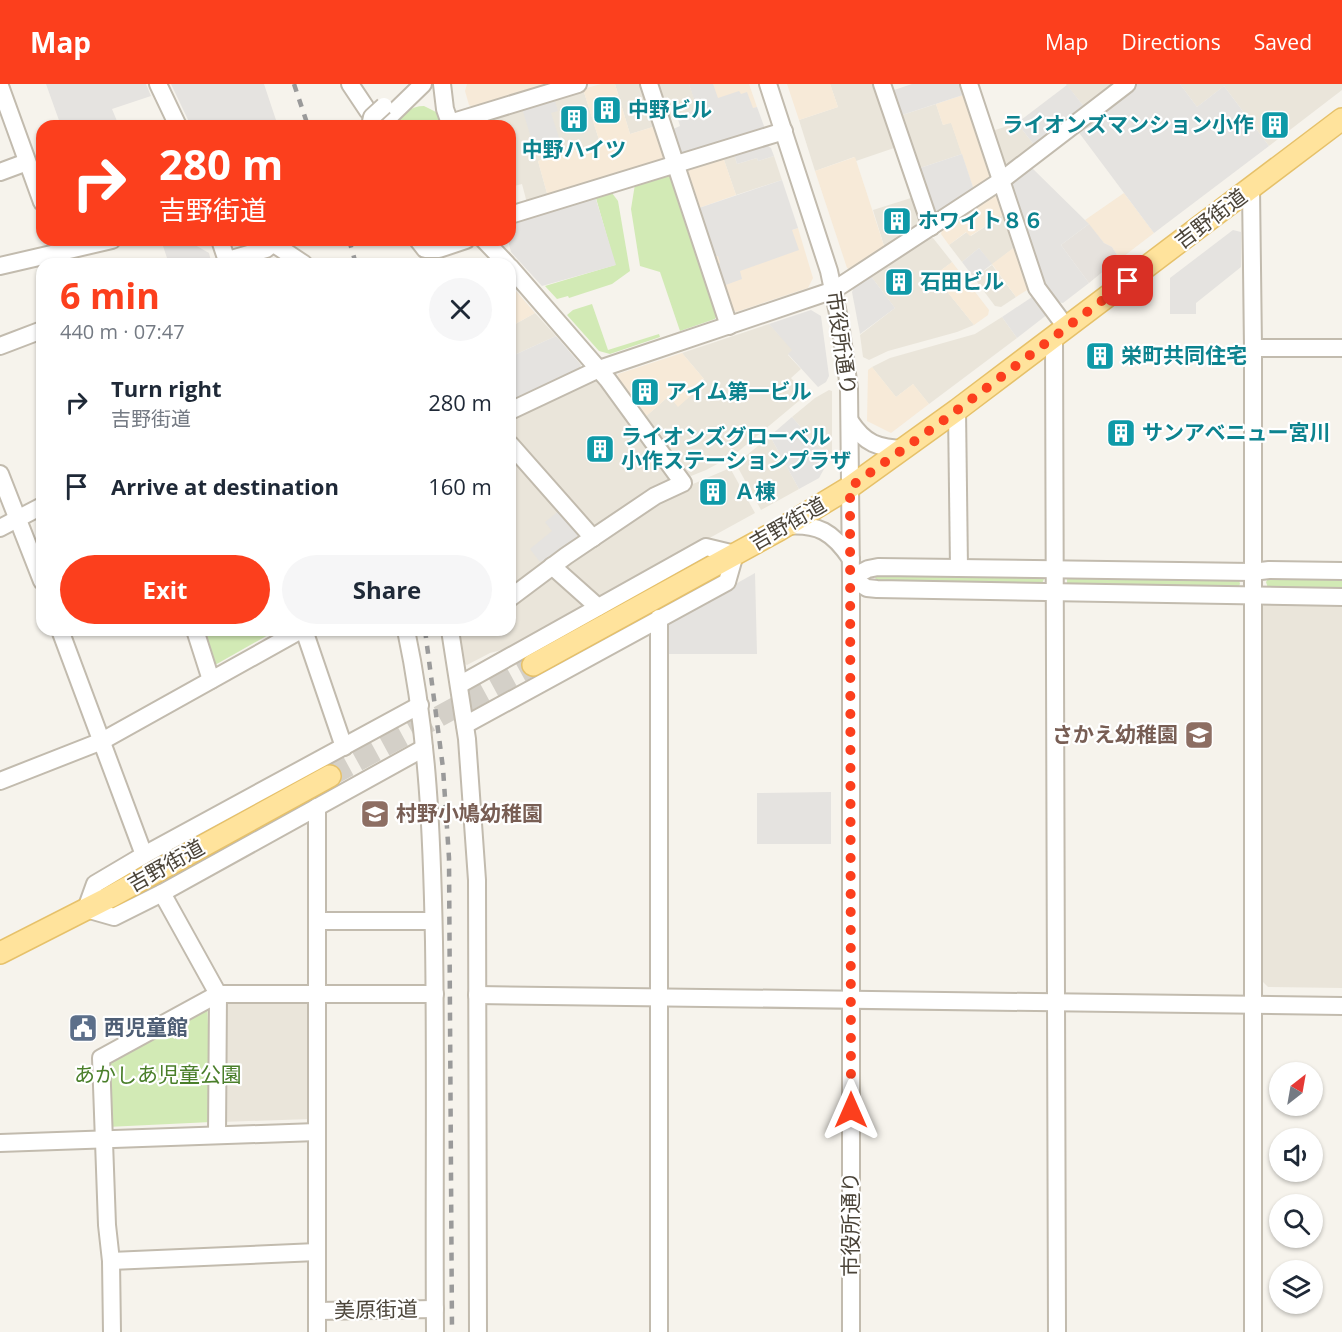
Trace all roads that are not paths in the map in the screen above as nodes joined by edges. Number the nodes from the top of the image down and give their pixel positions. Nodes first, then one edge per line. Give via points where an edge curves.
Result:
1 (9, 84) edge
2 (158, 84) edge
3 (350, 84) edge
4 (423, 84) edge
5 (442, 84) edge
6 (578, 84) edge
7 (649, 84) edge
8 (768, 84) edge
9 (882, 84) edge
10 (969, 84) edge
11 (1127, 84) edge
12 (0, 86) edge
13 (408, 98) junction
14 (386, 116) edge
15 (449, 119) edge
16 (1342, 119) edge
17 (175, 120) edge
18 (370, 120) edge
19 (784, 131) junction
20 (27, 162) junction
21 (675, 165) junction
22 (0, 172) edge
23 (1002, 180) junction
24 (36, 186) edge
25 (1251, 188) junction
26 (516, 213) edge
27 (931, 227) junction
28 (86, 246) edge
29 (270, 246) edge
30 (280, 246) edge
31 (426, 246) edge
32 (448, 246) edge
33 (490, 246) edge
34 (60, 252) edge
35 (240, 258) edge
36 (296, 258) edge
37 (501, 258) edge
38 (0, 266) edge
39 (516, 274) edge
40 (834, 290) junction
41 (729, 326) junction
42 (36, 332) edge
43 (1060, 332) junction
44 (0, 346) edge
45 (1253, 348) junction
46 (1342, 348) edge
47 (599, 369) junction
48 (516, 408) edge
49 (957, 410) junction
50 (850, 421) junction
51 (905, 449) junction
52 (516, 451) edge
53 (0, 474) edge
54 (850, 487) junction
55 (36, 509) edge
56 (17, 519) junction
57 (785, 526) junction
58 (0, 528) edge
59 (593, 538) junction
60 (735, 554) junction
61 (851, 559) junction
62 (36, 566) edge
63 (552, 566) junction
64 (959, 568) junction
65 (1056, 570) junction
66 (1342, 571) edge
67 (1252, 572) junction
68 (851, 578) junction
69 (1056, 591) junction
70 (516, 593) edge
71 (1252, 595) junction
72 (1342, 597) edge
73 (598, 607) junction
74 (658, 618) junction
75 (62, 636) edge
76 (197, 636) edge
77 (292, 636) edge
78 (305, 636) edge
79 (407, 636) edge
80 (454, 636) edge
81 (533, 665) tunnel mouth
82 (211, 680) junction
83 (459, 685) junction
84 (420, 705) junction
85 (465, 725) junction
86 (102, 741) junction
87 (344, 747) junction
88 (424, 748) junction
89 (330, 776) tunnel mouth
90 (0, 781) edge
91 (317, 807) junction
92 (144, 855) junction
93 (162, 893) junction
94 (86, 909) junction
95 (318, 921) junction
96 (433, 921) junction
97 (0, 953) edge
98 (218, 994) junction
99 (318, 994) junction
100 (435, 994) junction
101 (477, 995) junction
102 (658, 997) junction
103 (851, 999) junction
104 (1056, 1001) junction
105 (1252, 1004) junction
106 (1342, 1006) edge
107 (317, 1132) junction
108 (217, 1135) junction
109 (105, 1140) junction
110 (0, 1143) edge
111 (317, 1252) junction
112 (111, 1261) junction
113 (435, 1309) junction
114 (317, 1311) junction
115 (112, 1332) edge
116 (317, 1332) edge
117 (435, 1332) edge
118 (477, 1332) edge
119 (659, 1332) edge
120 (851, 1332) edge
121 (1057, 1332) edge
122 (1253, 1332) edge

1 - 12 street
2 - 17 street
3 - 14 street via 368,111
4 - 13 street
5 - 15 street
6 - 15 street
7 - 21 street
8 - 19 street, 市役所通り
9 - 27 street
10 - 23 street
11 - 23 street
12 - 20 street
13 - 14 street
13 - 15 street via 433,100
14 - 18 street, bridge
16 - 25 main road, 吉野街道
19 - 21 street
19 - 40 street, 市役所通り
20 - 22 street
20 - 24 street
21 - 26 street
21 - 41 street
23 - 27 street
23 - 43 street via 1037,288
25 - 43 main road, 吉野街道
25 - 45 street
27 - 40 street
28 - 34 street
29 - 35 street
30 - 36 street
31 - 32 street
33 - 37 street
34 - 38 street
39 - 47 street
40 - 41 street
40 - 50 street, 市役所通り via 848,375
41 - 47 street
42 - 44 street
43 - 49 main road, 吉野街道
43 - 65 street
45 - 46 street
45 - 67 street
47 - 48 street
47 - 59 street via 683,483 655,496
49 - 51 main road, 吉野街道
49 - 64 street
50 - 51 street via 871,443
50 - 54 street, 市役所通り
51 - 54 main road, 吉野街道
52 - 59 street
53 - 56 street
54 - 57 main road, 吉野街道
54 - 61 street, 市役所通り
55 - 56 street
56 - 58 street
56 - 62 street
57 - 60 main road, 吉野街道
57 - 61 street via 807,526 827,532
59 - 63 street
60 - 73 street via 706,547
60 - 74 street via 727,582
60 - 81 main road, 吉野街道
61 - 68 street, 市役所通り
63 - 70 street
63 - 73 street
64 - 65 street
64 - 68 street via 878,567
65 - 67 street
65 - 69 street
66 - 67 street
67 - 71 street
68 - 69 street via 877,589
68 - 103 street, 市役所通り
69 - 71 street
69 - 104 street
71 - 72 street
71 - 105 street
73 - 83 street
74 - 85 street
74 - 102 street
75 - 86 street
76 - 82 street
77 - 82 street
78 - 87 street
79 - 84 street
80 - 83 street
82 - 86 street
83 - 85 street
84 - 87 street
84 - 88 street
85 - 101 street via 477,880
86 - 90 street
86 - 92 street
87 - 92 street
88 - 91 street
88 - 96 street via 430,805
89 - 94 main road, 吉野街道
91 - 93 street
91 - 95 street
92 - 94 street via 95,884
93 - 94 street via 114,917
93 - 98 street
94 - 97 main road, 吉野街道
95 - 96 street
95 - 99 street
96 - 100 street
98 - 99 street
98 - 108 street
98 - 109 street via 101,1058
99 - 100 street
99 - 107 street
100 - 113 street
101 - 102 street
101 - 118 street
102 - 103 street
102 - 119 street
103 - 104 street
103 - 120 street, 市役所通り
104 - 105 street
104 - 121 street
105 - 106 street
105 - 122 street
107 - 108 street
107 - 111 street
108 - 109 street
109 - 110 street
109 - 112 street
111 - 112 street
111 - 114 street
112 - 115 street
113 - 114 street, 美原街道
113 - 117 street
114 - 116 street

